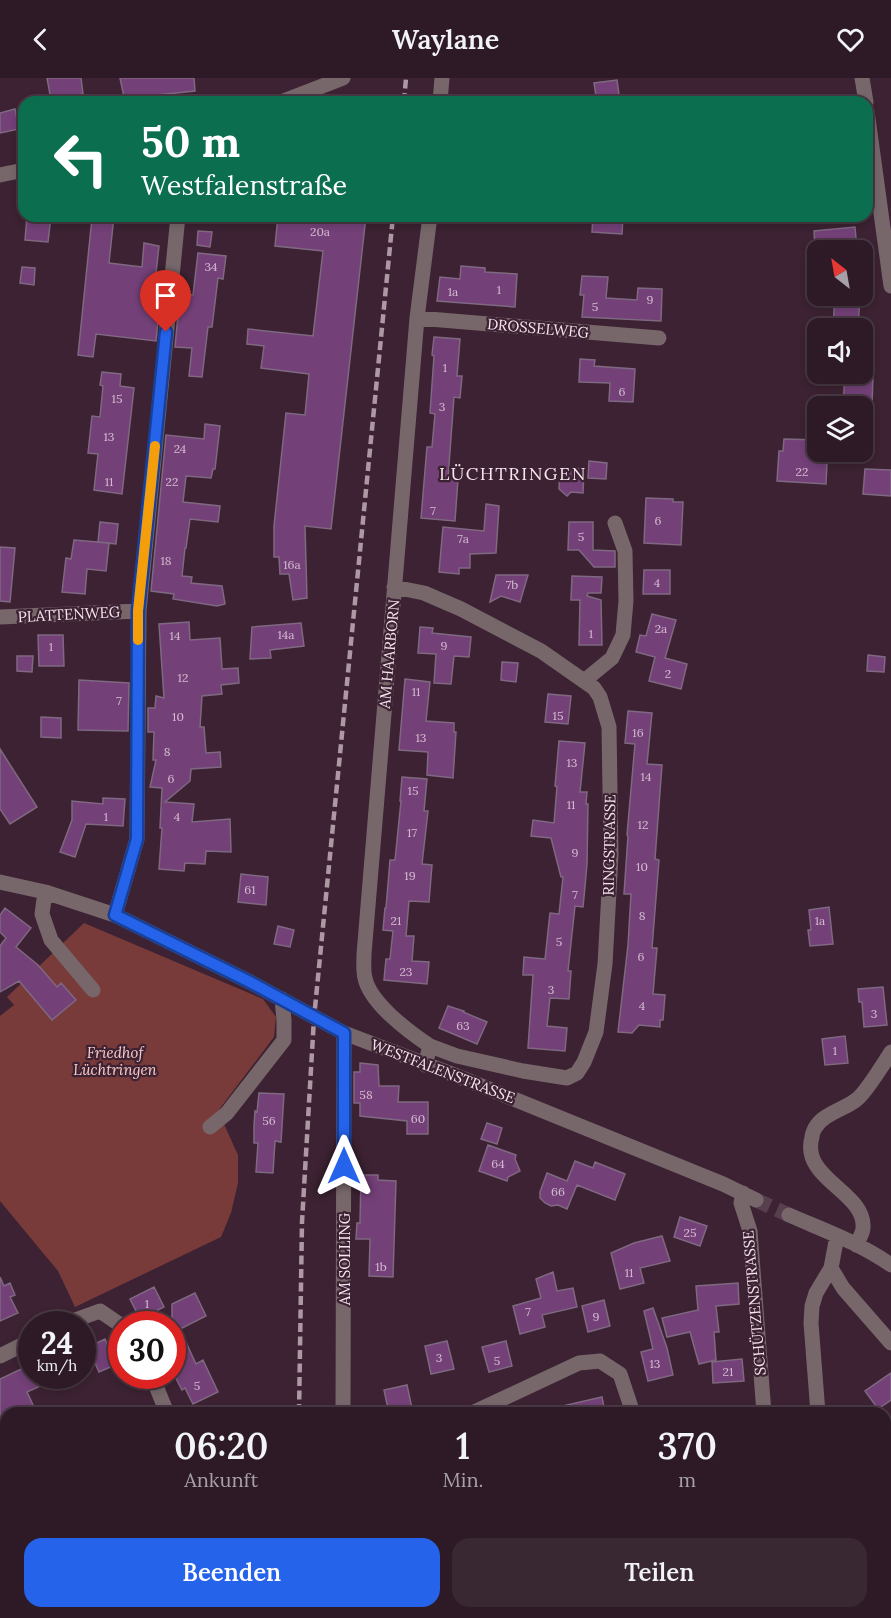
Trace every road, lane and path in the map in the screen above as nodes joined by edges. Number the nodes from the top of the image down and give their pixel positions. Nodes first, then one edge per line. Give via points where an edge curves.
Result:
1 (343, 78) edge
2 (442, 78) edge
3 (862, 78) edge
4 (296, 96) edge
5 (440, 96) edge
6 (865, 96) edge
7 (873, 155) edge
8 (18, 171) edge
9 (0, 175) edge
10 (177, 222) edge
11 (429, 222) edge
12 (891, 286) edge
13 (417, 318) junction
14 (659, 338) dead end
15 (615, 522) dead end
16 (394, 587) junction
17 (138, 611) junction
18 (0, 617) edge
19 (584, 681) junction
20 (0, 882) edge
21 (45, 892) junction
22 (115, 915) junction
23 (93, 990) dead end
24 (282, 999) junction
25 (344, 1033) junction
26 (430, 1046) junction
27 (891, 1052) edge
28 (425, 1065) junction
29 (210, 1127) dead end
30 (750, 1196) joint
31 (789, 1215) tunnel mouth
32 (837, 1236) junction
33 (856, 1245) junction
34 (891, 1265) edge
35 (831, 1268) junction
36 (891, 1343) edge
37 (18, 1347) edge
38 (0, 1356) edge
39 (157, 1389) edge
40 (165, 1407) edge
41 (343, 1407) edge
42 (485, 1407) edge
43 (631, 1407) edge
44 (764, 1407) edge
45 (818, 1407) edge

1 - 4 street
2 - 5 street
3 - 6 street
7 - 12 street
8 - 9 street
10 - 17 street
11 - 13 street, AM HAARBORN
13 - 14 street, DROSSELWEG
13 - 16 street, AM HAARBORN
15 - 19 street via 625,551 623,635 612,658
16 - 19 street, RINGSTRASSE via 424,593 461,609 541,651
16 - 26 street, AM HAARBORN via 365,979 384,1010
17 - 18 street, PLATTENWEG
17 - 22 street via 137,839
19 - 26 street, RINGSTRASSE via 600,698 609,727 611,855 605,964 596,1032 584,1062 577,1073 567,1077 490,1064
20 - 21 street, WESTFALENSTRASSE
21 - 22 street, WESTFALENSTRASSE
21 - 23 street via 42,914 51,939
22 - 24 street, WESTFALENSTRASSE
24 - 25 street, WESTFALENSTRASSE
24 - 29 street via 284,1040 227,1113
25 - 28 street, WESTFALENSTRASSE
25 - 41 street, AM SOLLING
26 - 28 street
27 - 33 street via 858,1099 827,1116 814,1129 809,1146 821,1172 855,1206 861,1218 863,1229
28 - 30 street, WESTFALENSTRASSE
30 - 44 street, SCHÜTZENSTRASSE via 741,1203 750,1231
31 - 32 street
32 - 33 street
32 - 35 street
33 - 34 street
35 - 36 street via 843,1288
35 - 45 street via 812,1306
37 - 38 street
39 - 40 street
42 - 43 street via 579,1363 600,1361 620,1374

